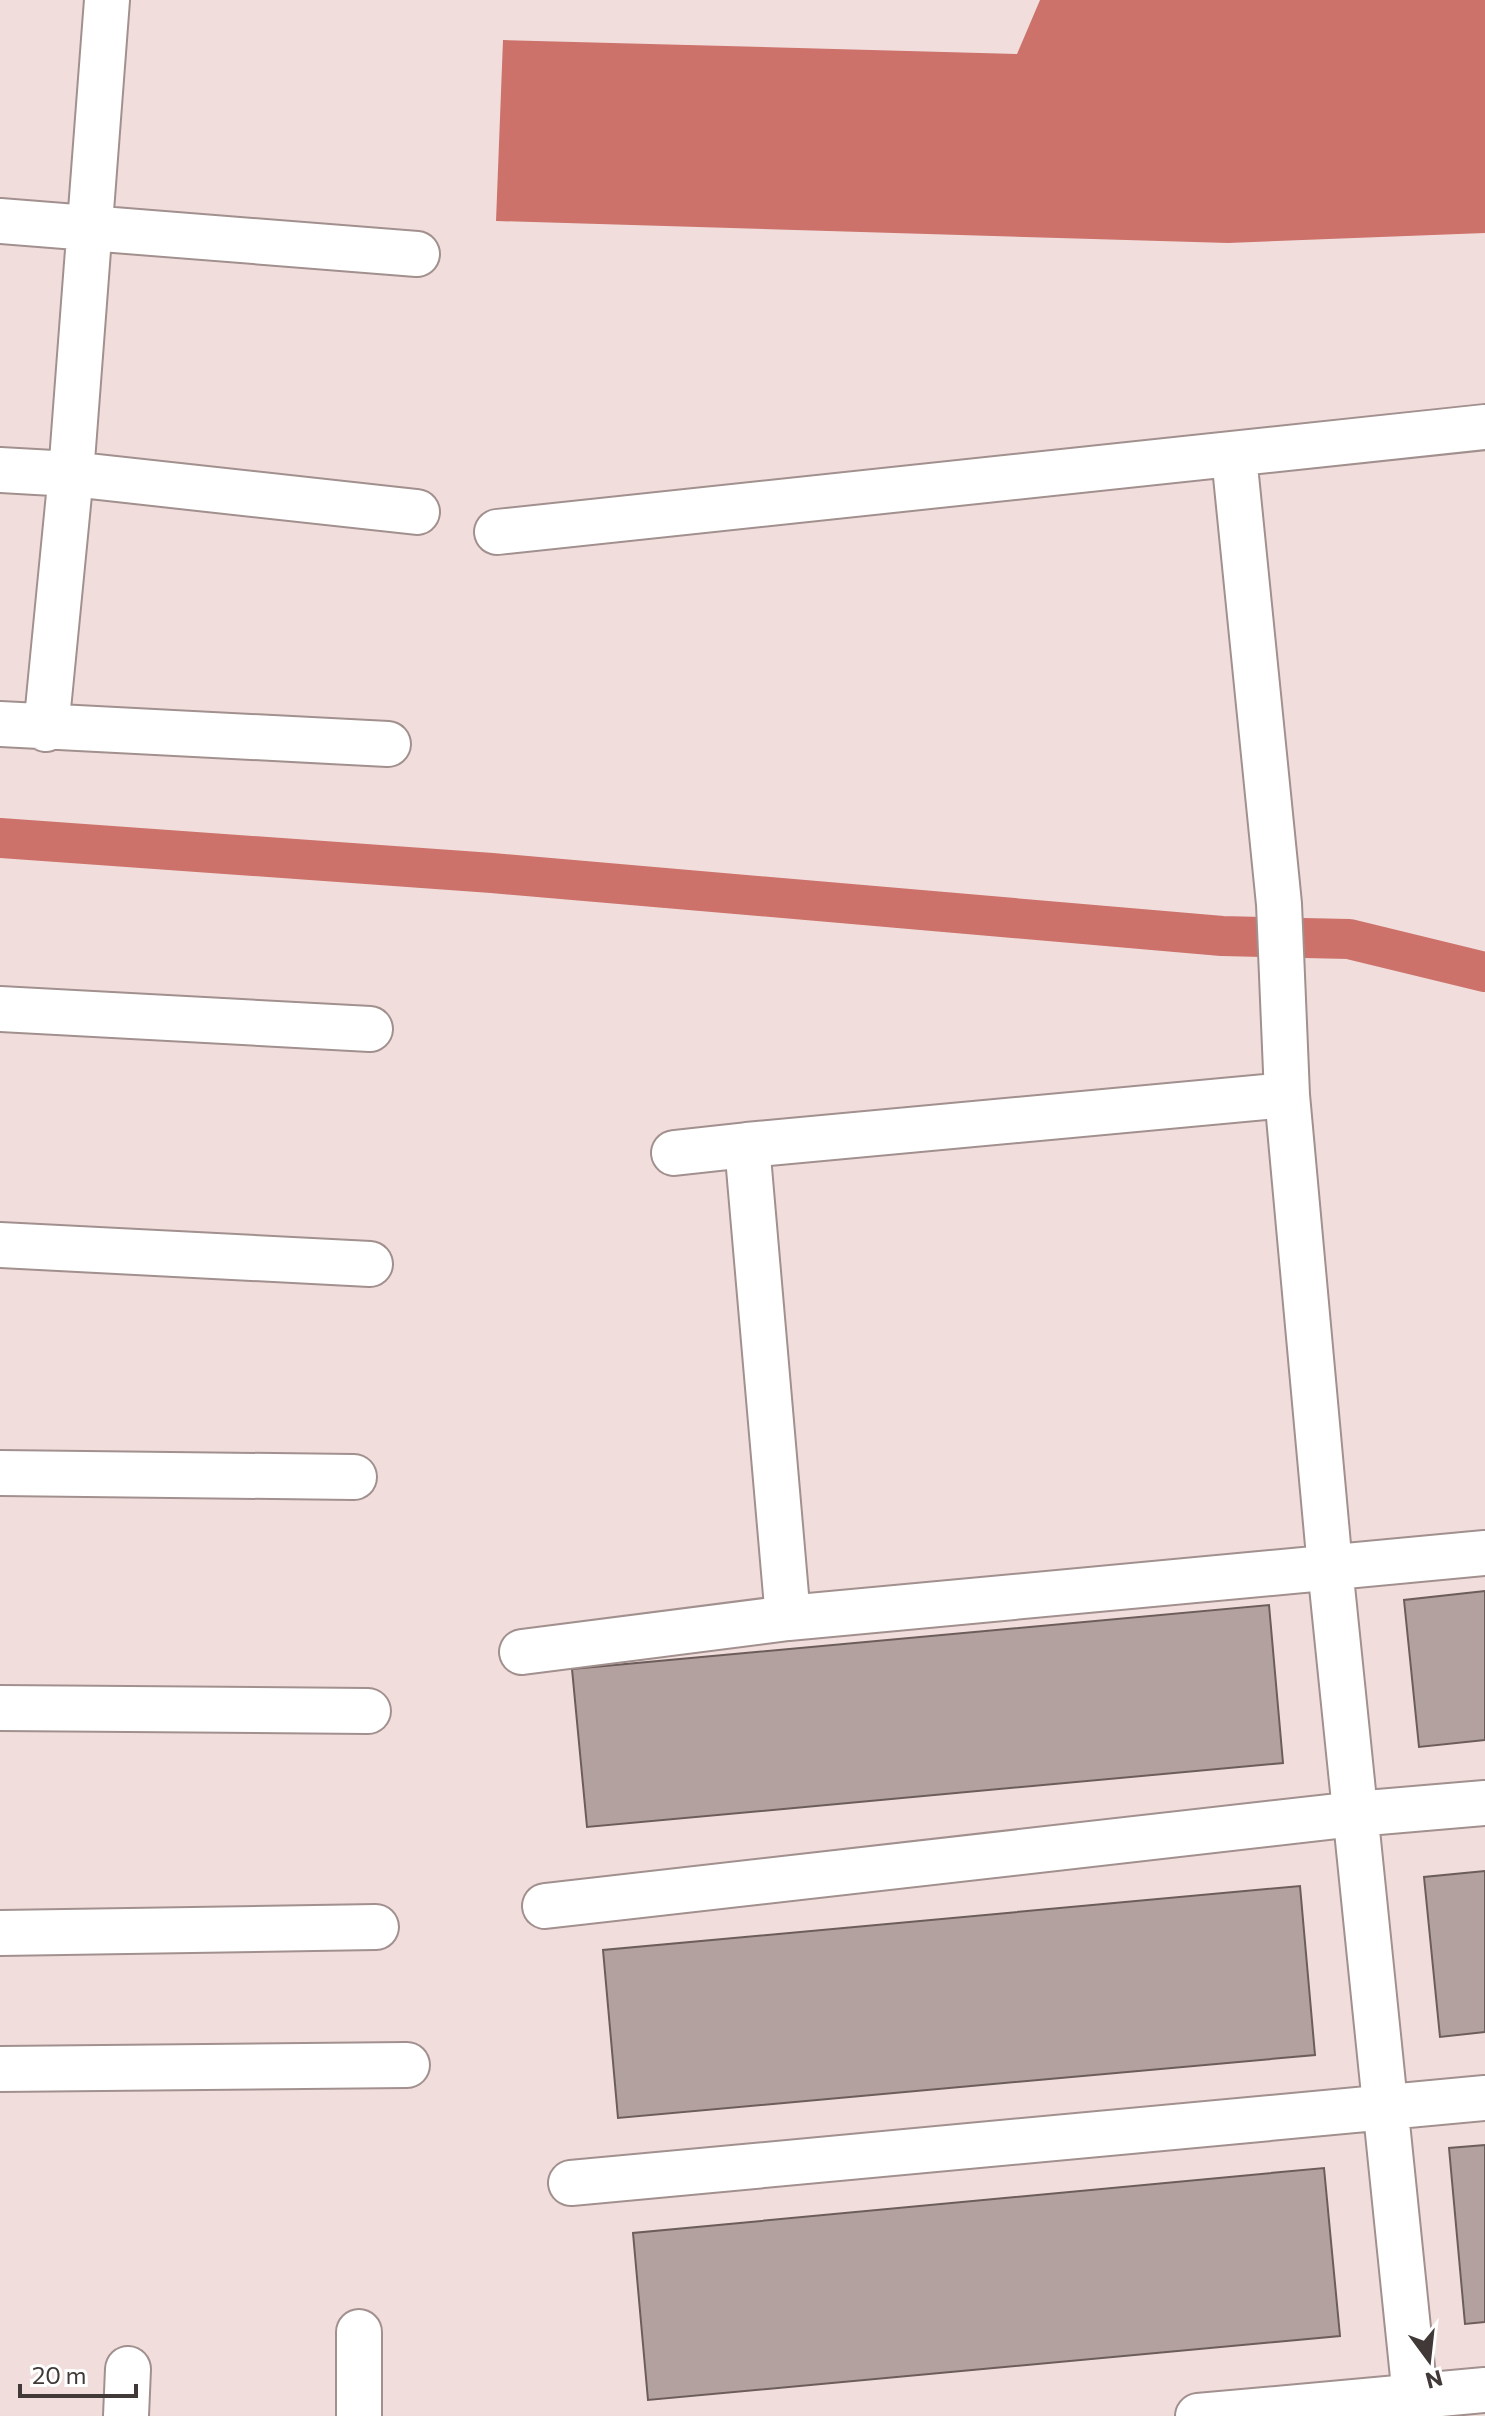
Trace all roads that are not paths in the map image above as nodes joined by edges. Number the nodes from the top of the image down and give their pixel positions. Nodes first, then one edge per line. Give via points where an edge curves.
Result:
1 (107, 0) edge
2 (0, 221) edge
3 (89, 229) junction
4 (417, 254) dead end
5 (1485, 427) edge
6 (1234, 456) junction
7 (0, 470) edge
8 (71, 474) junction
9 (417, 512) dead end
10 (497, 532) dead end
11 (0, 724) edge
12 (46, 729) junction
13 (388, 744) dead end
14 (0, 1009) edge
15 (370, 1029) dead end
16 (1287, 1095) junction
17 (747, 1145) junction
18 (674, 1153) dead end
19 (0, 1245) edge
20 (370, 1264) dead end
21 (0, 1473) edge
22 (354, 1477) dead end
23 (1485, 1553) edge
24 (1330, 1567) junction
25 (788, 1618) junction
26 (522, 1652) dead end
27 (0, 1708) edge
28 (368, 1711) dead end
29 (1485, 1803) edge
30 (1355, 1814) junction
31 (545, 1906) dead end
32 (376, 1927) dead end
33 (0, 1933) edge
34 (407, 2065) dead end
35 (0, 2069) edge
36 (1485, 2098) edge
37 (1385, 2107) junction
38 (571, 2183) dead end
39 (359, 2332) dead end
40 (128, 2369) dead end
41 (1485, 2390) edge
42 (1416, 2406) edge
43 (126, 2416) edge
44 (359, 2416) edge
45 (1198, 2416) edge

1 - 3 street
2 - 3 street
3 - 4 street
3 - 8 street
5 - 6 street
6 - 10 street
6 - 16 street via 1279,904
7 - 8 street
8 - 9 street
8 - 12 street
11 - 12 street
12 - 13 street
14 - 15 street
16 - 17 street
16 - 24 street
17 - 18 street
17 - 25 street
19 - 20 street
21 - 22 street
23 - 24 street
24 - 25 street
24 - 30 street
25 - 26 street
27 - 28 street
29 - 30 street
30 - 31 street
30 - 37 street
32 - 33 street
34 - 35 street
36 - 37 street
37 - 38 street
37 - 42 street
39 - 44 street
40 - 43 street
41 - 42 street
42 - 45 street

